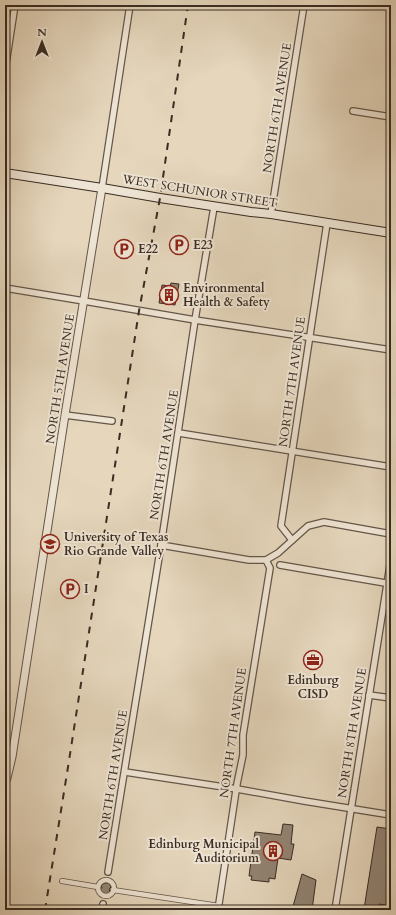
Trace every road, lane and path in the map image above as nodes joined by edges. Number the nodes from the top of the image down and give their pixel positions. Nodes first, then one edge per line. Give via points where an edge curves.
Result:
1 (15, 5) edge
2 (130, 5) edge
3 (304, 5) edge
4 (6, 58) edge
5 (5, 70) edge
6 (353, 112) dead end
7 (391, 117) edge
8 (5, 173) edge
9 (102, 188) junction
10 (214, 206) junction
11 (271, 214) junction
12 (327, 222) junction
13 (391, 233) edge
14 (5, 288) edge
15 (84, 301) junction
16 (195, 320) junction
17 (309, 337) junction
18 (391, 350) edge
19 (65, 415) junction
20 (112, 421) dead end
21 (179, 433) junction
22 (292, 452) junction
23 (391, 467) edge
24 (391, 534) edge
25 (292, 540) junction
26 (161, 546) junction
27 (391, 559) edge
28 (266, 560) junction
29 (280, 565) dead end
30 (389, 584) edge
31 (369, 695) junction
32 (391, 698) edge
33 (125, 772) junction
34 (5, 782) edge
35 (237, 789) junction
36 (352, 809) junction
37 (391, 815) edge
38 (108, 872) joint
39 (107, 880) junction
40 (62, 881) dead end
41 (98, 887) junction
42 (113, 890) junction
43 (104, 896) junction
44 (102, 907) edge
45 (218, 908) edge
46 (335, 910) edge

1 - 4 street
2 - 9 street, NORTH 5TH AVENUE
3 - 11 street, NORTH 6TH AVENUE
4 - 5 street
6 - 7 street
8 - 9 main road, WEST SCHUNIOR STREET
9 - 10 main road, WEST SCHUNIOR STREET
9 - 15 street, NORTH 5TH AVENUE
10 - 11 main road, WEST SCHUNIOR STREET
10 - 16 street, NORTH 6TH AVENUE
11 - 12 main road, WEST SCHUNIOR STREET
12 - 13 main road, WEST SCHUNIOR STREET
12 - 17 street, NORTH 7TH AVENUE
14 - 15 street
15 - 16 street
15 - 19 street, NORTH 5TH AVENUE
16 - 17 street
16 - 21 street, NORTH 6TH AVENUE
17 - 18 street
17 - 22 street, NORTH 7TH AVENUE
19 - 20 street
19 - 34 street, NORTH 5TH AVENUE via 12,757
21 - 22 street
21 - 26 street, NORTH 6TH AVENUE
22 - 23 street
22 - 25 street, NORTH 7TH AVENUE via 281,526
24 - 25 street via 324,522 308,526
25 - 28 street
26 - 28 street via 249,560
26 - 33 street, NORTH 6TH AVENUE
27 - 30 street, NORTH 8TH AVENUE
28 - 35 street, NORTH 7TH AVENUE via 270,568 243,735 243,755
29 - 30 street
30 - 31 street, NORTH 8TH AVENUE
31 - 32 street
31 - 36 street, NORTH 8TH AVENUE
33 - 35 street
33 - 38 street, NORTH 6TH AVENUE
35 - 36 street
35 - 45 street, NORTH 7TH AVENUE
36 - 37 street
36 - 46 street, NORTH 8TH AVENUE
38 - 39 street
39 - 41 street via 101,882
39 - 42 street via 111,882
40 - 41 street
41 - 43 street via 99,893
42 - 43 street via 111,894
42 - 45 street
43 - 44 street

